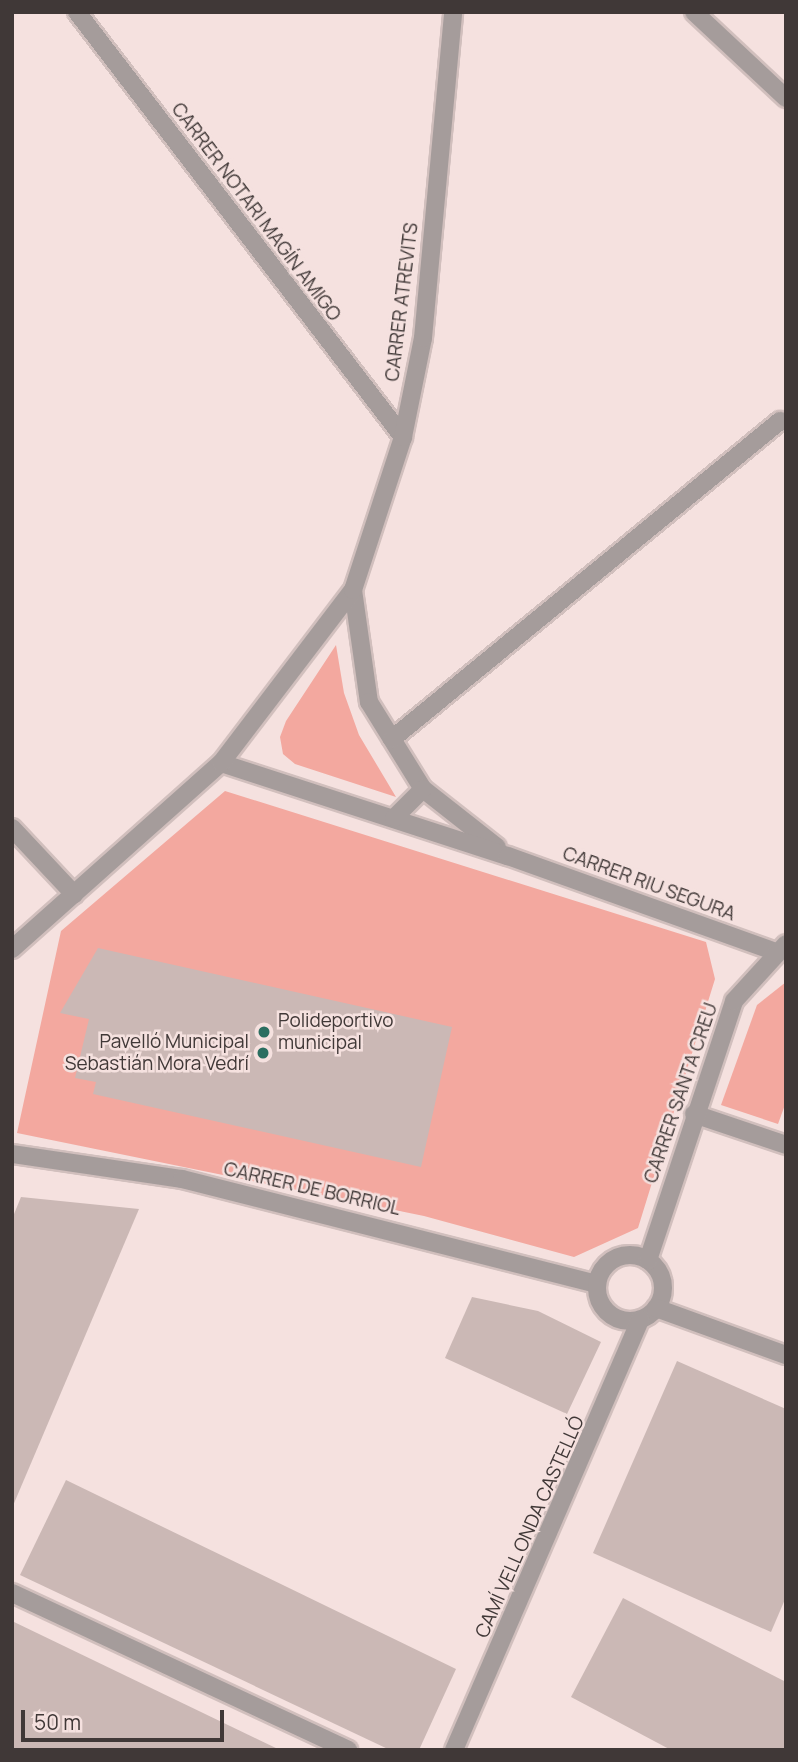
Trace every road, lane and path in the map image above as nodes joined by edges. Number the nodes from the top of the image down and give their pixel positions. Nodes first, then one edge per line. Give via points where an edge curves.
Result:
1 (77, 12) edge
2 (453, 12) edge
3 (694, 12) edge
4 (786, 98) edge
5 (780, 421) dead end
6 (403, 437) junction
7 (353, 590) junction
8 (392, 739) junction
9 (221, 763) junction
10 (423, 789) junction
11 (394, 818) junction
12 (12, 828) edge
13 (508, 856) junction
14 (74, 894) junction
15 (781, 948) edge
16 (12, 949) edge
17 (694, 1114) junction
18 (786, 1145) edge
19 (14, 1158) edge
20 (649, 1260) junction
21 (597, 1284) junction
22 (656, 1308) junction
23 (640, 1320) junction
24 (786, 1354) edge
25 (12, 1592) edge
26 (348, 1750) edge
27 (454, 1750) edge

1 - 6 street, CARRER NOTARI MAGÍN AMIGO
2 - 6 street, CARRER ATREVITS via 422,338
3 - 4 street
5 - 8 street
6 - 7 street, CARRER ATREVITS
7 - 8 street via 369,702
7 - 9 street
8 - 10 street
9 - 11 street, CARRER RIU SEGURA
9 - 14 street
10 - 11 street
10 - 13 street
11 - 13 street, CARRER RIU SEGURA
12 - 14 street
13 - 15 street, CARRER RIU SEGURA
14 - 16 street
15 - 17 street, CARRER SANTA CREU via 734,1001
17 - 18 street
17 - 20 street, CARRER SANTA CREU
19 - 21 street, CARRER DE BORRIOL via 182,1179
20 - 21 street via 619,1256 604,1267
20 - 22 street via 663,1283
21 - 23 street via 598,1299 612,1316
22 - 23 street
22 - 24 street
23 - 27 street, CAMÍ VELL ONDA CASTELLÓ
25 - 26 street

